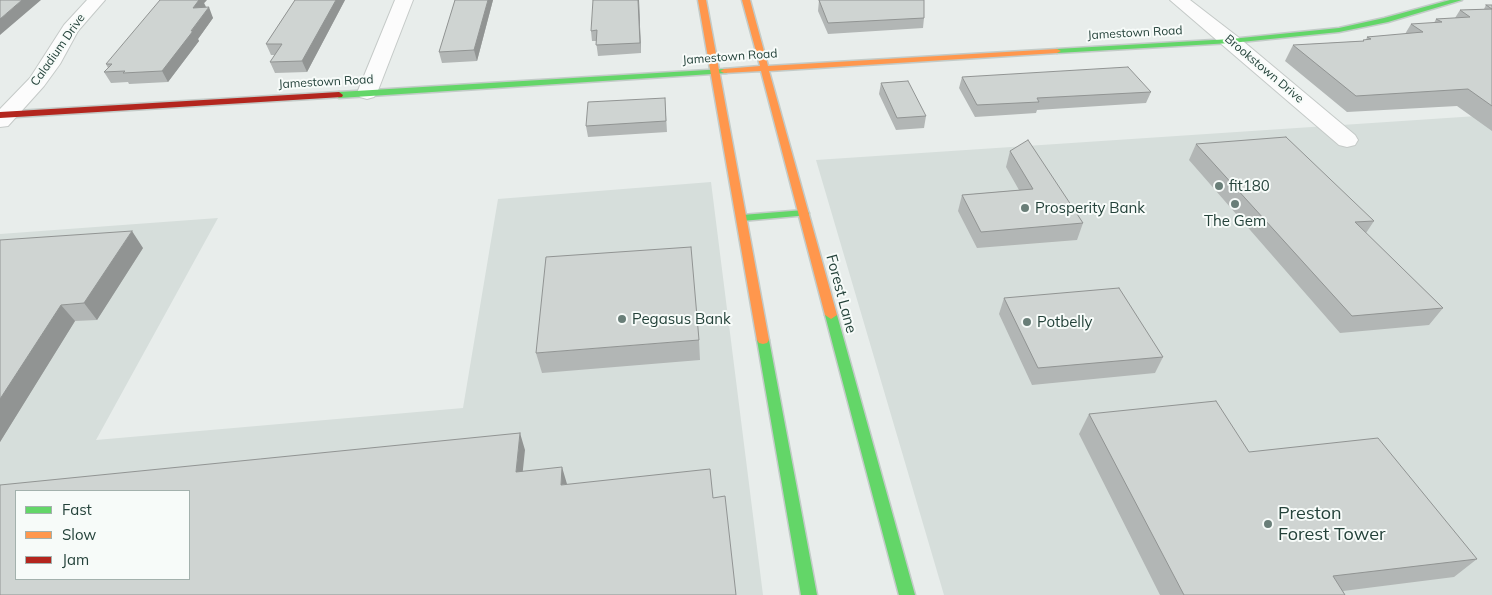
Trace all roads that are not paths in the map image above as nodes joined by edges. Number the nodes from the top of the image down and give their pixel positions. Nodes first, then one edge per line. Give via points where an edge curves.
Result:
1 (96, 0) edge
2 (404, 0) edge
3 (702, 0) edge
4 (746, 0) edge
5 (1178, 0) edge
6 (1458, 0) edge
7 (1231, 41) junction
8 (764, 68) junction
9 (716, 72) junction
10 (367, 93) junction
11 (2, 117) edge
12 (1347, 140) dead end
13 (804, 213) junction
14 (742, 218) junction
15 (809, 595) edge
16 (907, 595) edge

1 - 11 street, Caladium Drive via 70,29 37,82
2 - 10 street
3 - 9 street
4 - 8 street, Forest Lane
5 - 7 street, Brookstown Drive
6 - 7 street, Jamestown Road via 1339,30
7 - 8 street, Jamestown Road
7 - 12 street, Brookstown Drive
8 - 9 street, Jamestown Road
8 - 13 street, Forest Lane
9 - 10 street, Jamestown Road
9 - 14 street
10 - 11 street, Jamestown Road
13 - 14 street
13 - 16 street, Forest Lane
14 - 15 street

